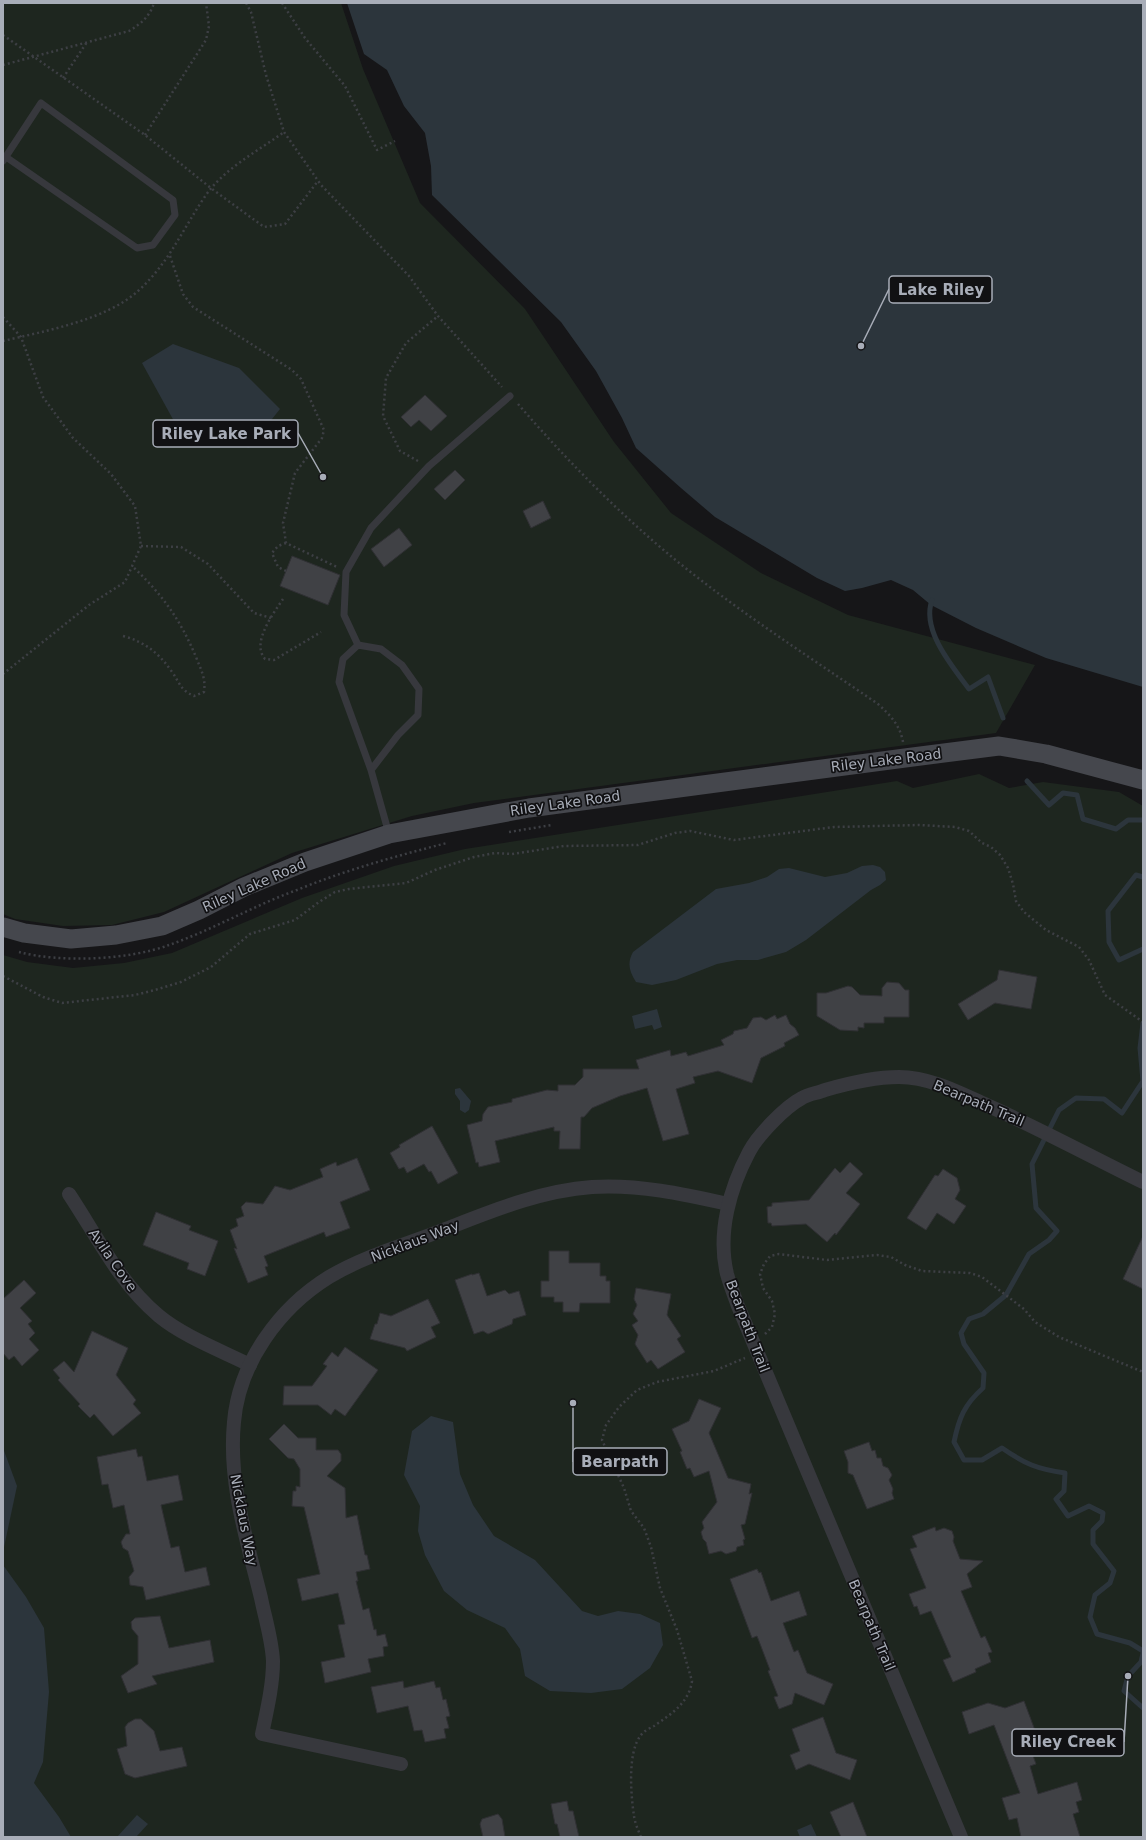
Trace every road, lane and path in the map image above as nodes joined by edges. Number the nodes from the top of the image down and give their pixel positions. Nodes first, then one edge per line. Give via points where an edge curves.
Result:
1 (154, 3) edge
2 (206, 3) edge
3 (246, 3) edge
4 (282, 3) edge
5 (3, 36) edge
6 (86, 42) junction
7 (32, 57) junction
8 (3, 65) edge
9 (63, 78) junction
10 (145, 135) junction
11 (395, 141) dead end
12 (5, 159) edge
13 (318, 181) junction
14 (170, 256) dead end
15 (438, 316) junction
16 (3, 317) edge
17 (510, 396) junction
18 (429, 466) junction
19 (286, 543) junction
20 (141, 546) junction
21 (132, 566) junction
22 (286, 571) dead end
23 (346, 572) junction
24 (283, 599) dead end
25 (271, 618) junction
26 (321, 632) dead end
27 (123, 636) dead end
28 (358, 645) junction
29 (3, 674) edge
30 (905, 758) junction
31 (371, 770) junction
32 (1143, 780) edge
33 (555, 824) dead end
34 (508, 832) dead end
35 (389, 834) junction
36 (454, 841) dead end
37 (3, 927) edge
38 (16, 951) dead end
39 (3, 976) edge
40 (1143, 1022) edge
41 (1143, 1182) edge
42 (69, 1194) dead end
43 (728, 1204) junction
44 (755, 1346) junction
45 (250, 1364) junction
46 (1143, 1372) edge
47 (401, 1764) dead end
48 (641, 1837) edge
49 (961, 1837) edge

1 - 6 path via 147,18 129,31
2 - 10 path via 209,26 206,40
3 - 13 path via 251,12 266,75 284,132
4 - 11 path via 305,38 345,86 377,150
5 - 7 path
6 - 7 path
6 - 9 path
7 - 8 path
7 - 9 path
9 - 10 path
10 - 13 path via 264,227 285,224
12 - 12 lane via 137,248 153,245 174,215 173,200 41,103
13 - 15 path via 409,276
14 - 19 path via 183,294 193,307 292,370 302,379 320,419 324,430 322,438 294,473 283,523
15 - 17 path
15 - 18 path via 406,343 386,378 384,416 400,451
16 - 20 path via 21,337 43,397 73,438 111,474 135,506
17 - 18 lane
17 - 30 path via 556,448 643,532 719,594 878,704 894,718 902,736
18 - 23 lane via 371,528
19 - 22 path via 278,546 272,553 278,567
19 - 23 path
20 - 21 path
20 - 25 path via 181,546 208,564 254,613
21 - 27 path via 153,586 181,624 205,681 204,692 194,696 184,691 155,651 138,640
21 - 29 path via 125,582 89,604
23 - 28 lane via 344,615
24 - 25 path
25 - 26 path via 259,643 260,653 265,659 274,660
28 - 31 lane via 343,659 339,682
28 - 31 lane via 381,649 402,665 419,689 418,714
30 - 32 street, Riley Lake Road via 999,746 1046,754
30 - 35 street, Riley Lake Road via 529,808
31 - 35 lane
33 - 34 path
35 - 37 street, Riley Lake Road via 298,865 244,887 162,926 116,935 71,939 24,933
36 - 38 path via 392,857 296,890 168,946 121,956 72,959
39 - 40 path via 43,998 62,1003 135,995 180,982 211,967 250,934 296,920 335,892 406,883 460,862 495,853 512,854 564,846 638,845 690,831 734,840 834,827 919,825 955,827 969,832 982,843 991,846 1008,868 1016,901 1020,907 1046,930 1079,947 1089,960 1105,995 1128,1014
41 - 43 street, Bearpath Trail via 1068,1143 961,1093 931,1082 900,1077 867,1080 802,1098 776,1119 754,1144 737,1174
42 - 45 street, Avila Cove via 109,1259 132,1290 160,1316 192,1336
43 - 44 street, Bearpath Trail via 724,1240 727,1273
43 - 45 street, Nicklaus Way via 634,1187 593,1187 552,1192 511,1203 361,1261 328,1278 300,1298 275,1324
44 - 46 path via 772,1327 775,1314 772,1301 763,1288 760,1274 770,1256 779,1254 827,1260 844,1260 860,1256 891,1257 922,1271 970,1273 982,1278 1024,1309 1036,1322 1059,1337
44 - 48 path via 744,1359 714,1372 657,1382 637,1390 619,1407 606,1425 602,1440 624,1488 631,1511 644,1528 660,1588 677,1630 692,1681 683,1704 641,1734 636,1743 632,1760 632,1788 634,1818
44 - 49 street, Bearpath Trail
45 - 47 street, Nicklaus Way via 241,1386 234,1421 233,1453 236,1493 273,1661 270,1699 262,1734

